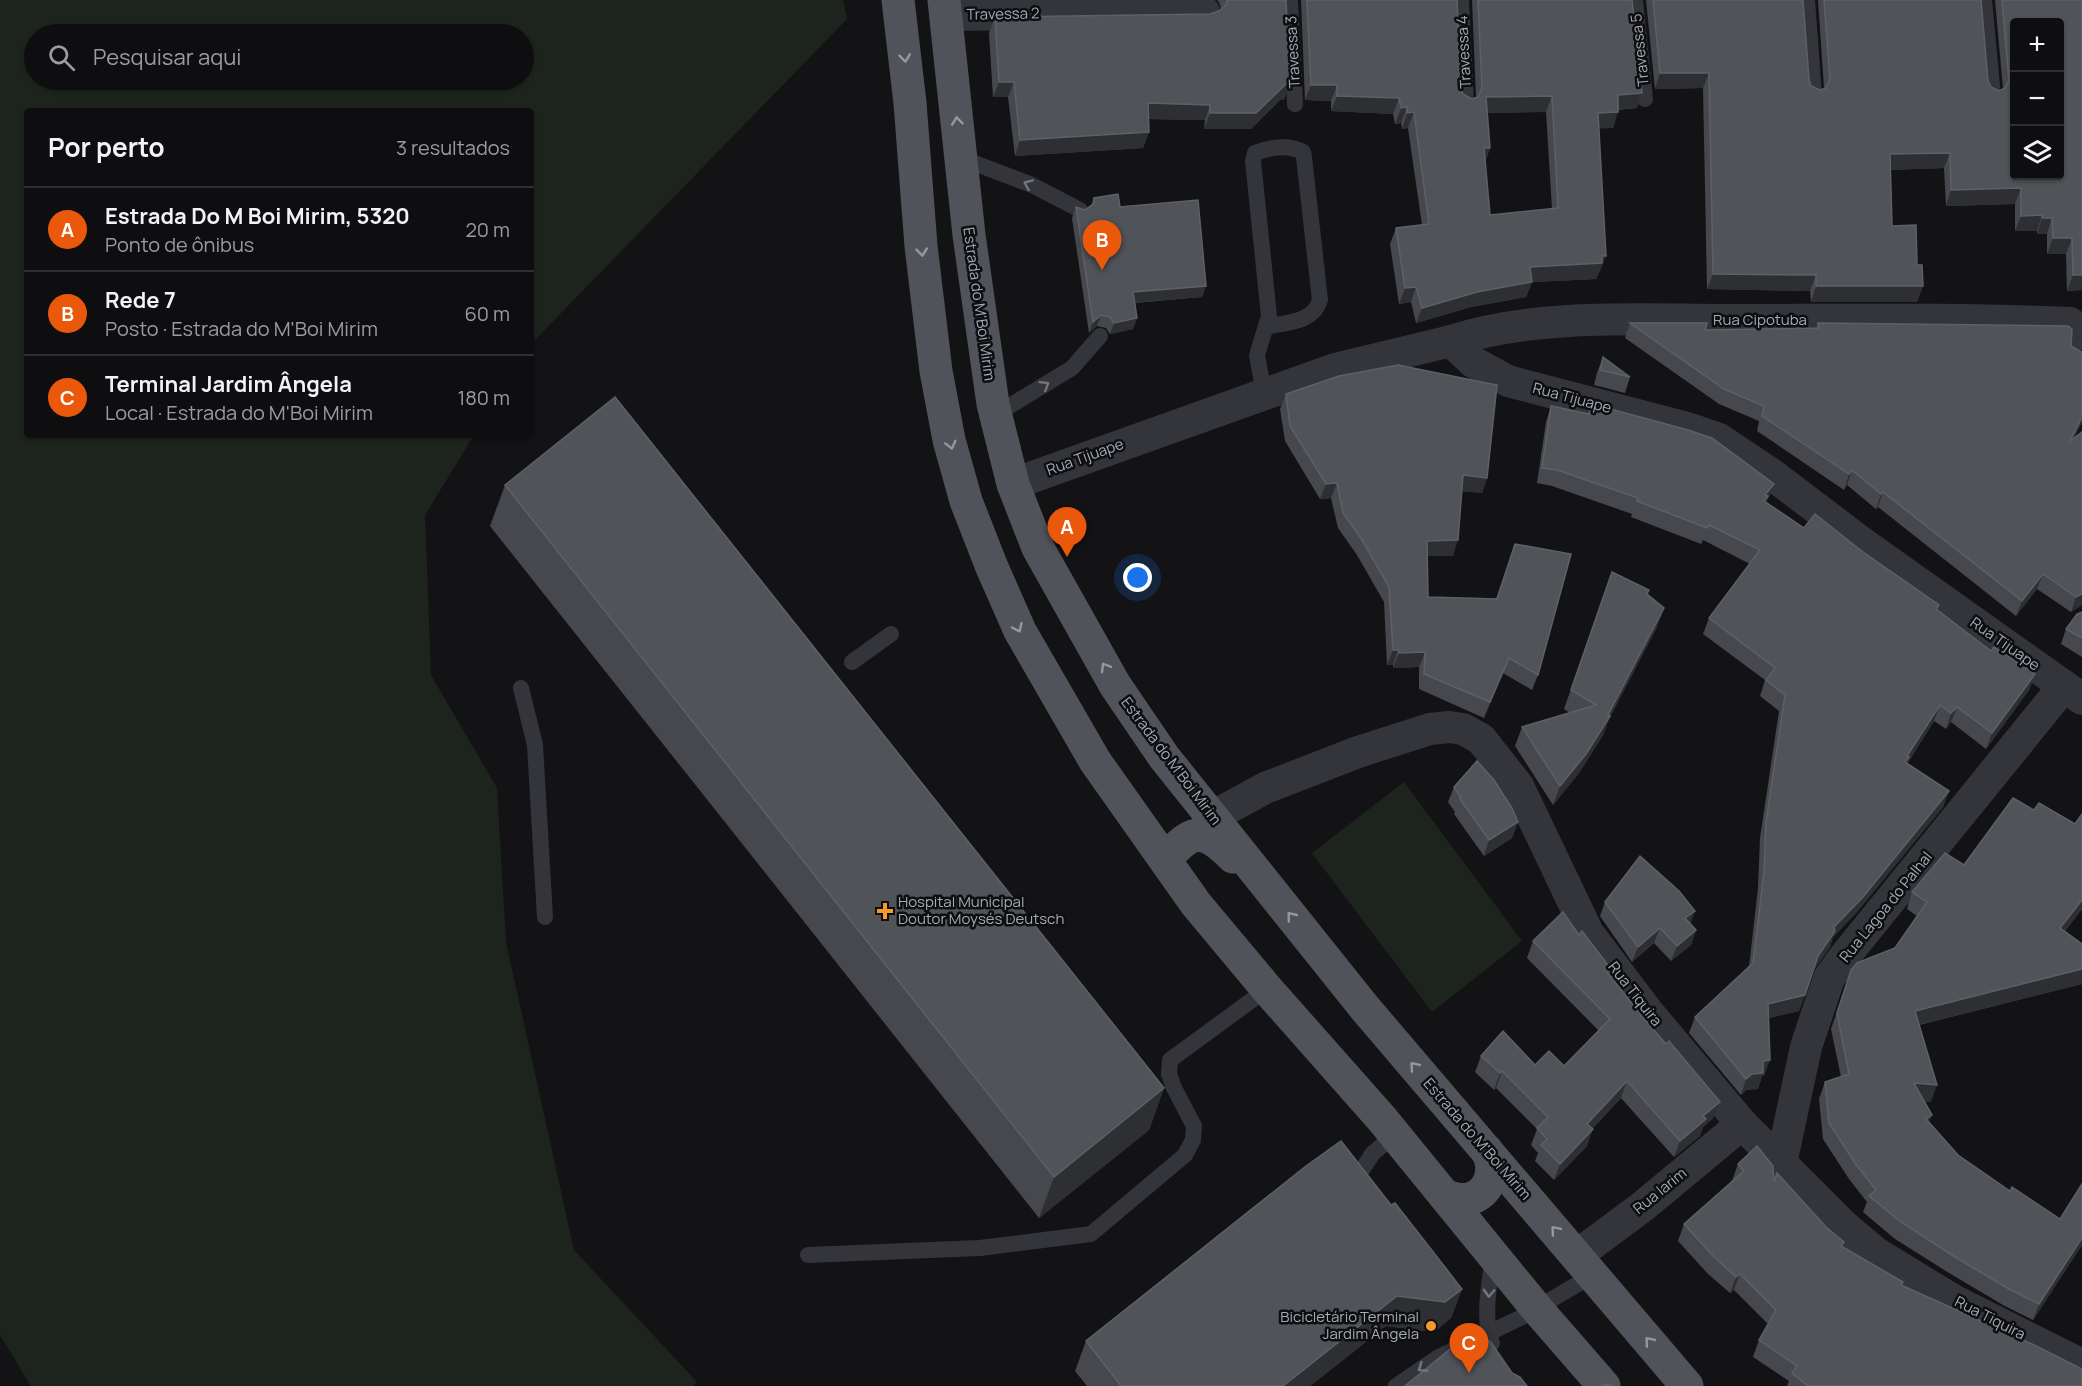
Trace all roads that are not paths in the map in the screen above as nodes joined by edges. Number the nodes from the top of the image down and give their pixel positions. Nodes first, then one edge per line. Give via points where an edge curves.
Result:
1 (898, 0) edge
2 (1290, 0) edge
3 (1461, 0) edge
4 (1635, 0) edge
5 (1807, 0) edge
6 (1984, 0) edge
7 (989, 7) edge
8 (945, 8) edge
9 (1204, 12) edge
10 (1814, 95) edge
11 (1993, 96) edge
12 (1645, 99) dead end
13 (1295, 104) dead end
14 (1467, 104) edge
15 (961, 158) junction
16 (1080, 210) edge
17 (2078, 325) edge
18 (1266, 327) junction
19 (1100, 336) dead end
20 (1451, 340) junction
21 (1264, 394) junction
22 (995, 416) junction
23 (1013, 484) junction
24 (891, 634) dead end
25 (852, 662) dead end
26 (521, 688) dead end
27 (2073, 692) edge
28 (1212, 817) junction
29 (1165, 859) junction
30 (1265, 883) junction
31 (545, 917) dead end
32 (1267, 989) junction
33 (1742, 1124) junction
34 (1395, 1135) junction
35 (1486, 1151) junction
36 (1781, 1164) junction
37 (1354, 1182) edge
38 (1445, 1196) junction
39 (1493, 1252) junction
40 (808, 1255) dead end
41 (1584, 1265) junction
42 (1537, 1309) junction
43 (1488, 1334) junction
44 (1497, 1356) edge
45 (2082, 1365) edge
46 (1396, 1386) edge
47 (1604, 1386) edge
48 (1687, 1386) edge

1 -> 29 main road via 936,371 966,501 1020,632 1055,696 1095,761
2 - 13 lane, Travessa 3
3 - 14 lane, Travessa 4
4 - 12 lane, Travessa 5
5 - 10 lane
6 - 11 lane
7 - 8 street, Travessa 2
7 - 9 street, Travessa 2
15 -> 8 main road, Estrada do M'Boi Mirim
16 -> 15 lane via 1032,185
15 - 22 main road, Estrada do M'Boi Mirim
17 - 20 street, Rua Cipotuba via 1951,319 1608,320 1513,325
18 - 18 lane via 1308,318 1320,300 1304,158 1298,149 1265,149 1256,153 1253,162 1269,316
18 - 21 lane via 1257,355
22 -> 19 lane via 1072,368
20 - 21 street, Rua Tijuape via 1335,369
20 - 27 street, Rua Tijuape via 1473,362 1508,381 1719,439
21 - 23 street, Rua Tijuape
22 - 23 main road, Estrada do M'Boi Mirim
28 -> 23 main road, Estrada do M'Boi Mirim via 1164,757 1115,685 1038,548
24 - 25 lane
26 - 31 lane via 535,745
27 - 36 street, Rua Lagoa do Palhal via 1829,978 1806,1047
28 - 30 main road, Estrada do M'Boi Mirim
28 - 33 street, Rua Tiquira via 1265,788 1358,752 1430,729 1463,729 1481,740 1518,786 1588,933 1647,1011
29 - 30 main road via 1192,836 1210,837
29 - 32 main road via 1196,904
35 -> 30 main road, Estrada do M'Boi Mirim
32 - 34 main road
32 - 40 lane via 1170,1060 1169,1074 1194,1126 1193,1140 1185,1155 1090,1234 980,1248
33 - 36 street, Rua Tiquira
33 - 41 street, Rua Iarim via 1642,1207
34 - 37 lane via 1373,1153
34 - 38 main road
35 - 38 main road via 1492,1168 1488,1186 1468,1200
41 -> 35 main road, Estrada do M'Boi Mirim
36 - 45 street, Rua Tiquira via 1876,1253 1953,1300
38 - 39 main road
39 - 42 main road
39 -> 43 lane
41 - 42 lane
48 -> 41 main road, Estrada do M'Boi Mirim
42 - 43 lane
42 - 47 main road
43 - 44 lane
43 -> 46 lane via 1437,1358

